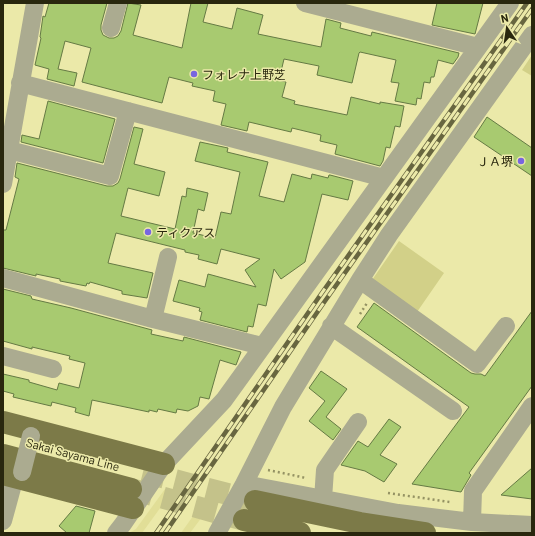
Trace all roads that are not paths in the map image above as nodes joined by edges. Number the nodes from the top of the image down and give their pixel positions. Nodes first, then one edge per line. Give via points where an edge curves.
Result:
1 (35, 3) edge
2 (118, 3) edge
3 (305, 3) edge
4 (510, 3) edge
5 (338, 7) edge
6 (112, 28) dead end
7 (532, 35) edge
8 (478, 47) junction
9 (20, 83) junction
10 (128, 111) junction
11 (9, 150) junction
12 (384, 178) junction
13 (3, 184) edge
14 (168, 257) dead end
15 (3, 278) edge
16 (360, 280) junction
17 (153, 319) junction
18 (331, 326) junction
19 (499, 330) dead end
20 (262, 346) junction
21 (3, 356) edge
22 (53, 369) dead end
23 (532, 406) edge
24 (453, 410) dead end
25 (3, 422) edge
26 (358, 422) dead end
27 (32, 433) junction
28 (3, 436) edge
29 (3, 455) edge
30 (164, 464) junction
31 (15, 475) edge
32 (136, 490) junction
33 (324, 490) junction
34 (250, 493) junction
35 (472, 514) junction
36 (244, 520) tunnel mouth
37 (3, 521) edge
38 (532, 525) edge
39 (370, 528) edge
40 (116, 533) edge
41 (217, 533) edge
42 (300, 533) edge
43 (425, 533) edge

1 - 9 street
2 - 6 street
3 - 5 street
4 - 8 street
5 - 8 street
7 - 16 street via 389,235
8 - 12 street
9 - 10 street
9 - 11 street
10 - 11 street via 110,176
10 - 12 street
11 - 13 street
12 - 20 street
14 - 17 street
15 - 17 street
16 - 18 street
16 - 19 street via 478,364
17 - 20 street
18 - 24 street
18 - 34 street via 283,407
20 - 30 street via 224,400
21 - 22 street
23 - 35 street via 473,491
25 - 27 main road
26 - 33 street via 325,470
27 - 30 main road
27 - 31 street, bridge
28 - 32 main road, Sakai Sayama Line
29 - 32 main road, Sakai Sayama Line
30 - 32 street
31 - 32 main road
31 - 37 street
32 - 40 street via 123,524
33 - 34 street
33 - 35 street via 398,513
34 - 39 main road
34 - 41 street
35 - 38 street
36 - 42 main road
39 - 43 main road

